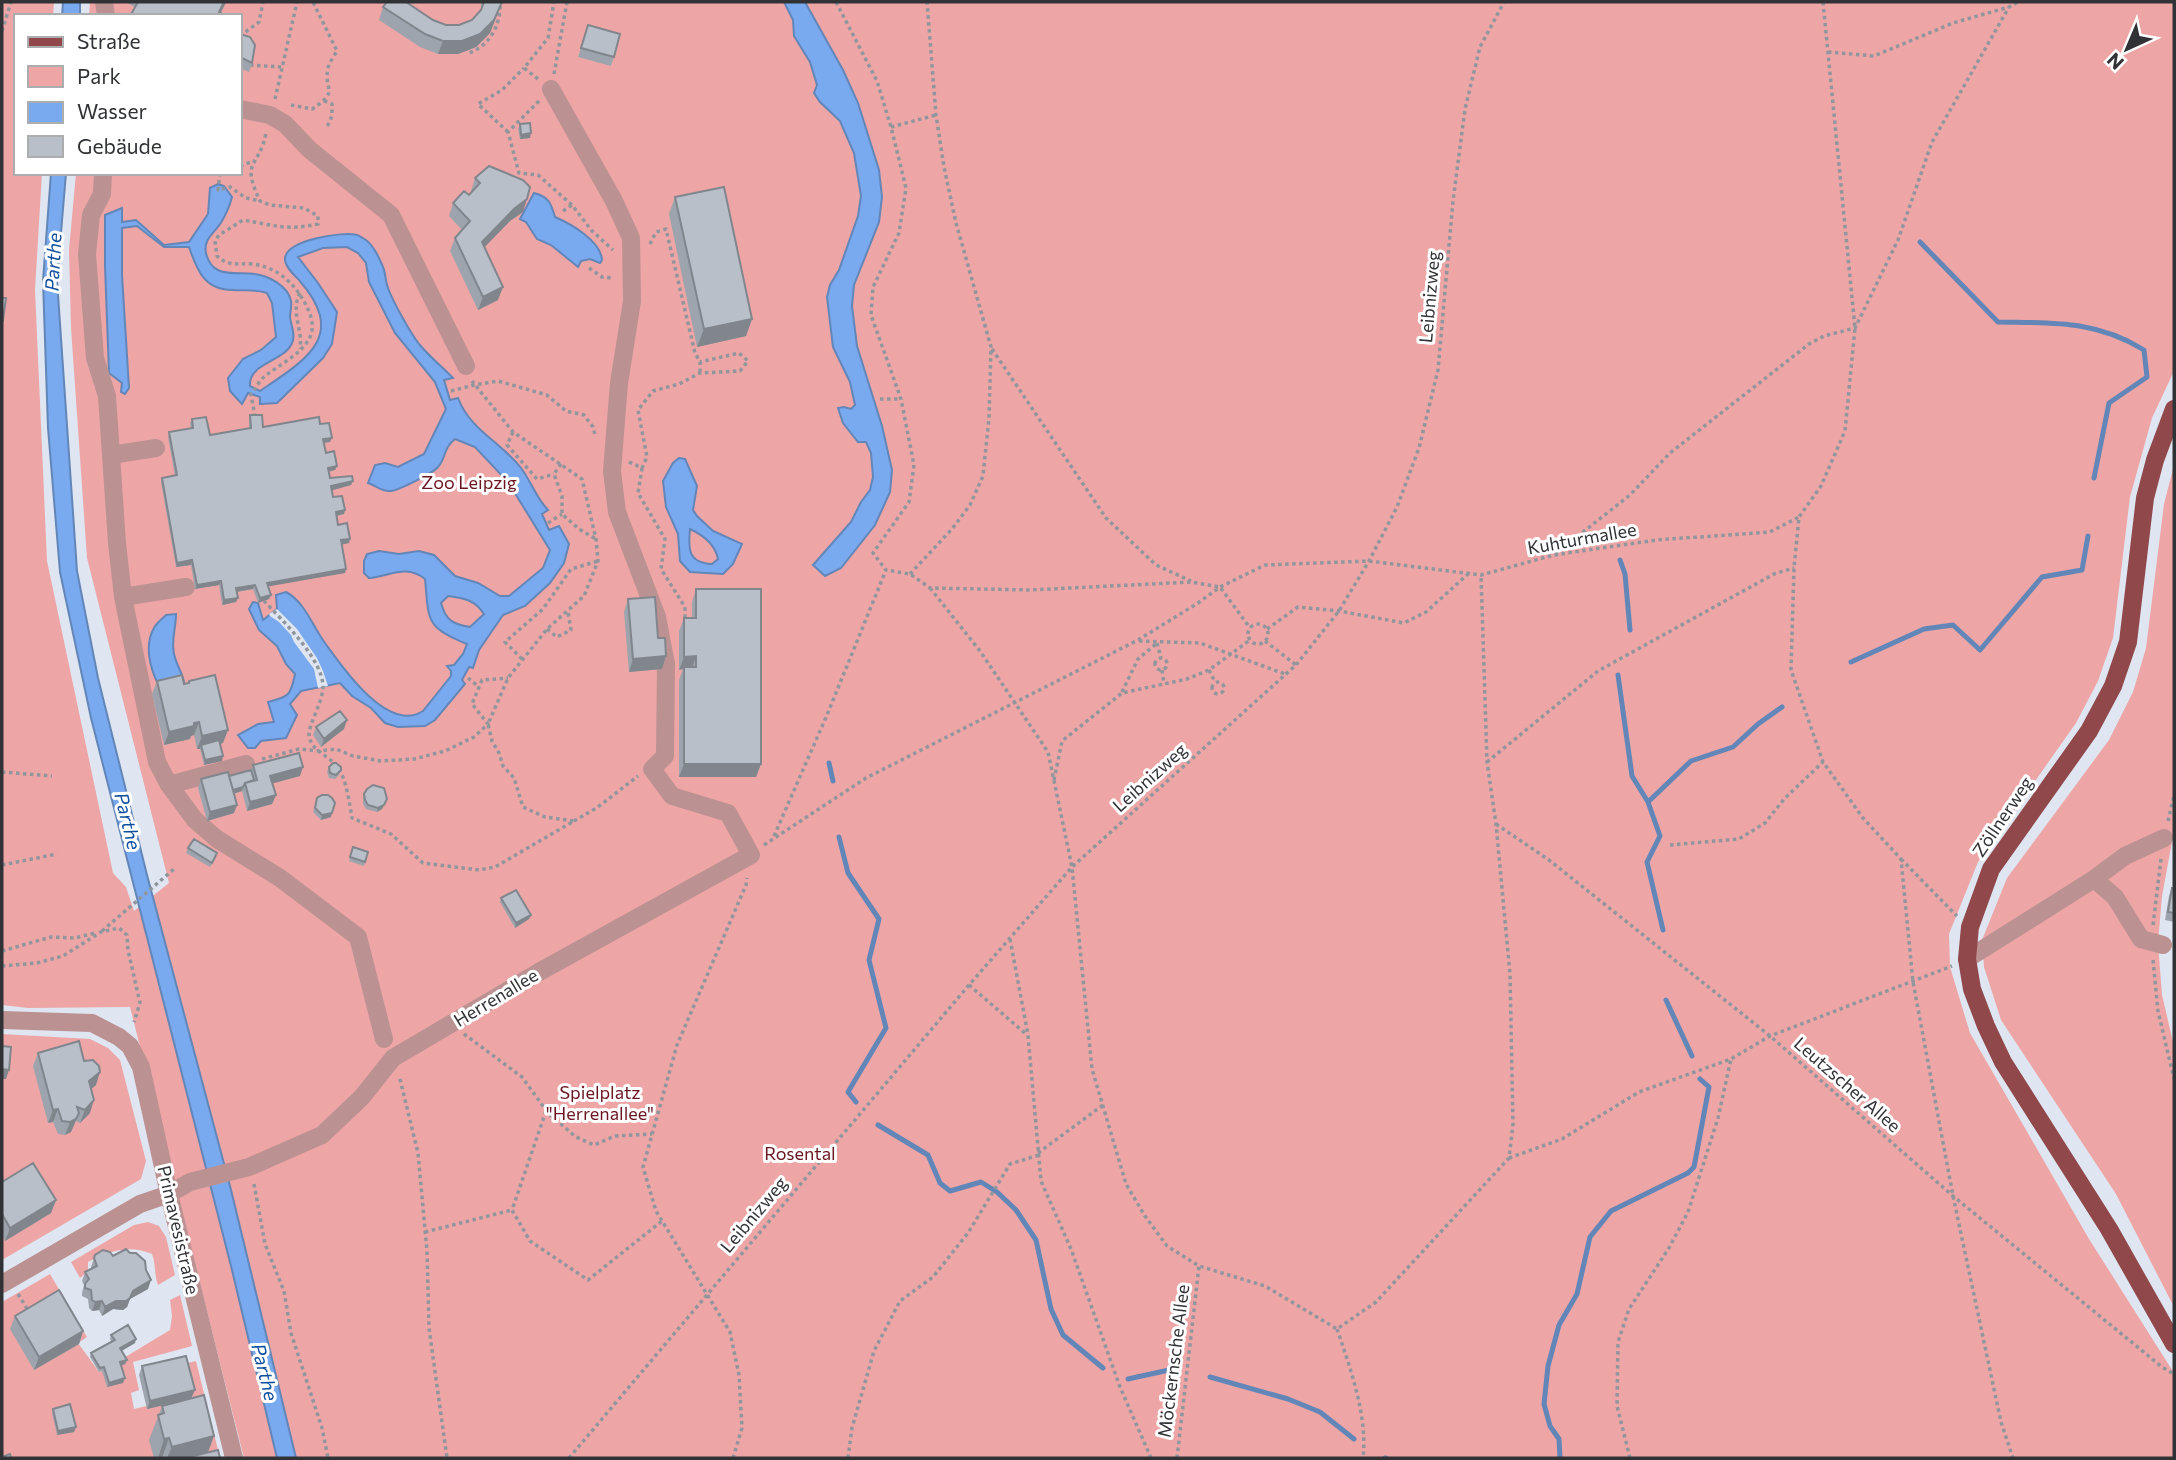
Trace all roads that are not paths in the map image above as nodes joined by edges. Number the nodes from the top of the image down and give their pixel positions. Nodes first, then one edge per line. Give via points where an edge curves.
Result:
1 (551, 89) road end
2 (242, 109) edge
3 (103, 175) edge
4 (466, 366) road end
5 (2174, 409) edge
6 (156, 448) dead end
7 (111, 455) junction
8 (186, 587) dead end
9 (124, 597) junction
10 (246, 764) road end
11 (169, 785) junction
12 (2164, 838) dead end
13 (2094, 879) junction
14 (2163, 945) dead end
15 (1967, 958) junction
16 (2, 1020) edge
17 (384, 1039) dead end
18 (169, 1194) junction
19 (9, 1287) edge
20 (2174, 1344) edge
21 (234, 1458) edge

1 - 18 street, Herrenallee via 631,238 632,301 612,471 617,512 657,617 666,664 665,756 645,772 672,796 728,813 751,855 393,1058 362,1097 322,1135 242,1168 190,1182
2 - 4 street via 285,124 391,215
3 - 7 street via 102,194 91,215 87,254 94,358 107,396
5 - 15 main road, Zöllnerweg via 2145,498 2128,642 2113,686 2089,731 1991,869 1970,927
6 - 7 street
7 - 9 street
8 - 9 street
9 - 11 street via 157,762
10 - 11 street
11 - 17 street via 195,820 217,839 281,878 358,937
12 - 13 street via 2125,856
13 - 14 street via 2115,897 2141,939
13 - 15 street
15 - 20 main road, Zöllnerweg via 1972,989 2003,1062 2109,1229
16 - 18 street, Primavesistraße via 92,1023 130,1046 141,1067
18 - 19 street, Herrenallee via 139,1204
18 - 21 street, Primavesistraße

